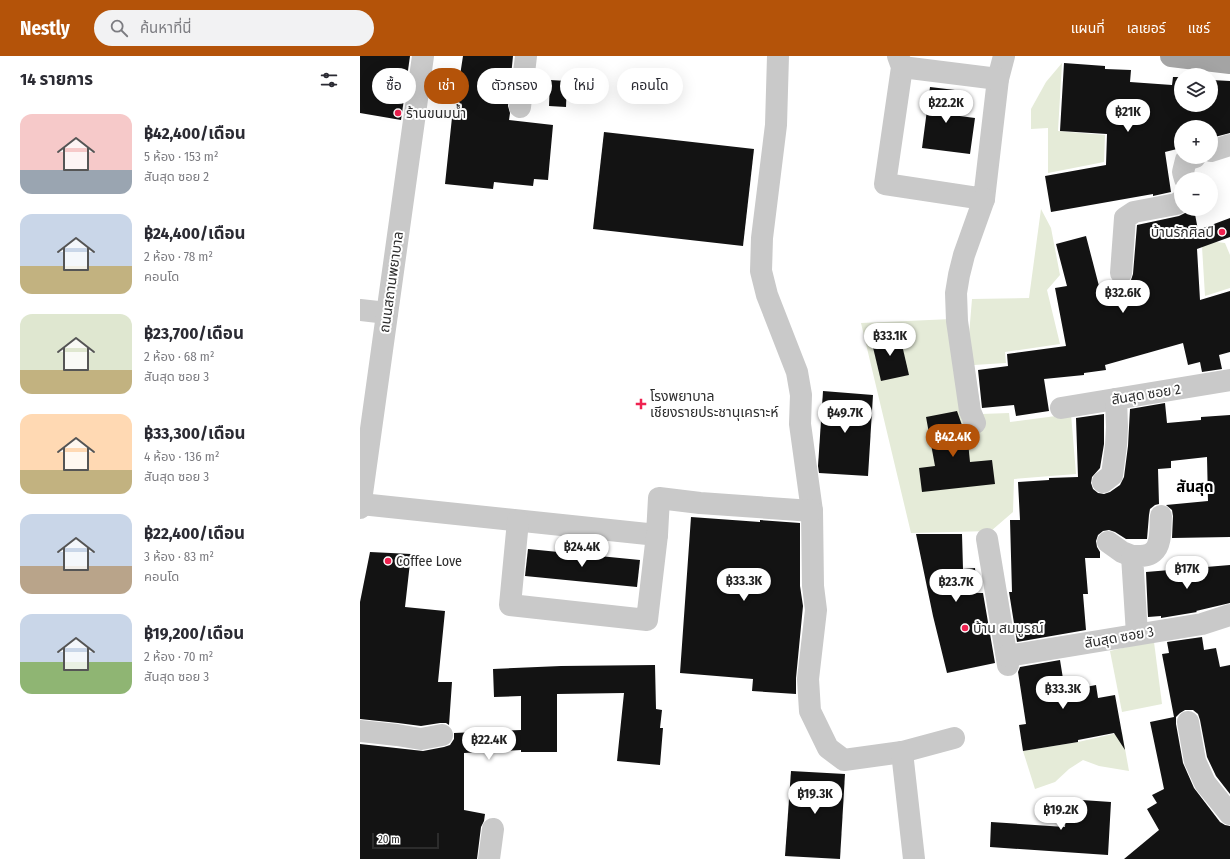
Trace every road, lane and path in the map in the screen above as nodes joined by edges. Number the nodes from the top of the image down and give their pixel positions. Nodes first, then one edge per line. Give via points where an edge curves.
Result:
1 (422, 56) edge
2 (526, 56) edge
3 (778, 56) edge
4 (1004, 56) edge
5 (1171, 56) edge
6 (900, 61) edge
7 (1230, 63) edge
8 (998, 78) junction
9 (520, 108) dead end
10 (1230, 144) edge
11 (1218, 148) edge
12 (984, 199) junction
13 (1174, 204) edge
14 (1121, 273) dead end
15 (361, 310) edge
16 (387, 313) junction
17 (1230, 380) edge
18 (1116, 399) junction
19 (367, 401) edge
20 (1062, 408) dead end
21 (975, 423) dead end
22 (1103, 482) dead end
23 (360, 506) edge
24 (812, 511) junction
25 (1161, 516) dead end
26 (518, 521) junction
27 (657, 535) junction
28 (987, 539) dead end
29 (1108, 542) dead end
30 (1132, 556) junction
31 (1230, 615) edge
32 (1137, 634) junction
33 (1188, 722) dead end
34 (360, 731) edge
35 (442, 735) dead end
36 (954, 738) dead end
37 (902, 752) junction
38 (1230, 814) edge
39 (493, 829) dead end
40 (489, 859) edge
41 (914, 859) edge

1 - 16 street, ถนนสถานพยาบาล
2 - 9 street
3 - 24 street via 776,125 762,238 761,271 766,295 797,372 801,395 800,424
4 - 8 street
5 - 7 main road
6 - 8 street
6 - 12 street via 885,184
8 - 12 street
10 - 11 street
12 - 21 street via 964,255 956,293 958,328 970,411
13 - 14 street via 1134,212 1125,218
15 - 16 street
16 - 19 street, ถนนสถานพยาบาล
17 - 18 street, สันสุด ซอย 2
18 - 20 street, สันสุด ซอย 2
18 - 22 street via 1117,427 1112,475
19 - 23 street, ถนนสถานพยาบาล
23 - 26 street
24 - 27 street via 660,498
24 - 37 street via 813,586 816,610 808,679 810,711 828,748 844,760
25 - 30 street via 1158,543 1153,552 1146,556
26 - 27 street
26 - 27 street via 510,605 624,618 647,620
28 - 32 street, สันสุด ซอย 3 via 1007,661
29 - 30 street
30 - 32 street
31 - 32 street, สันสุด ซอย 3 via 1202,624
33 - 38 street via 1195,761 1205,783
34 - 35 street via 421,739
36 - 37 street
37 - 41 street
39 - 40 street

